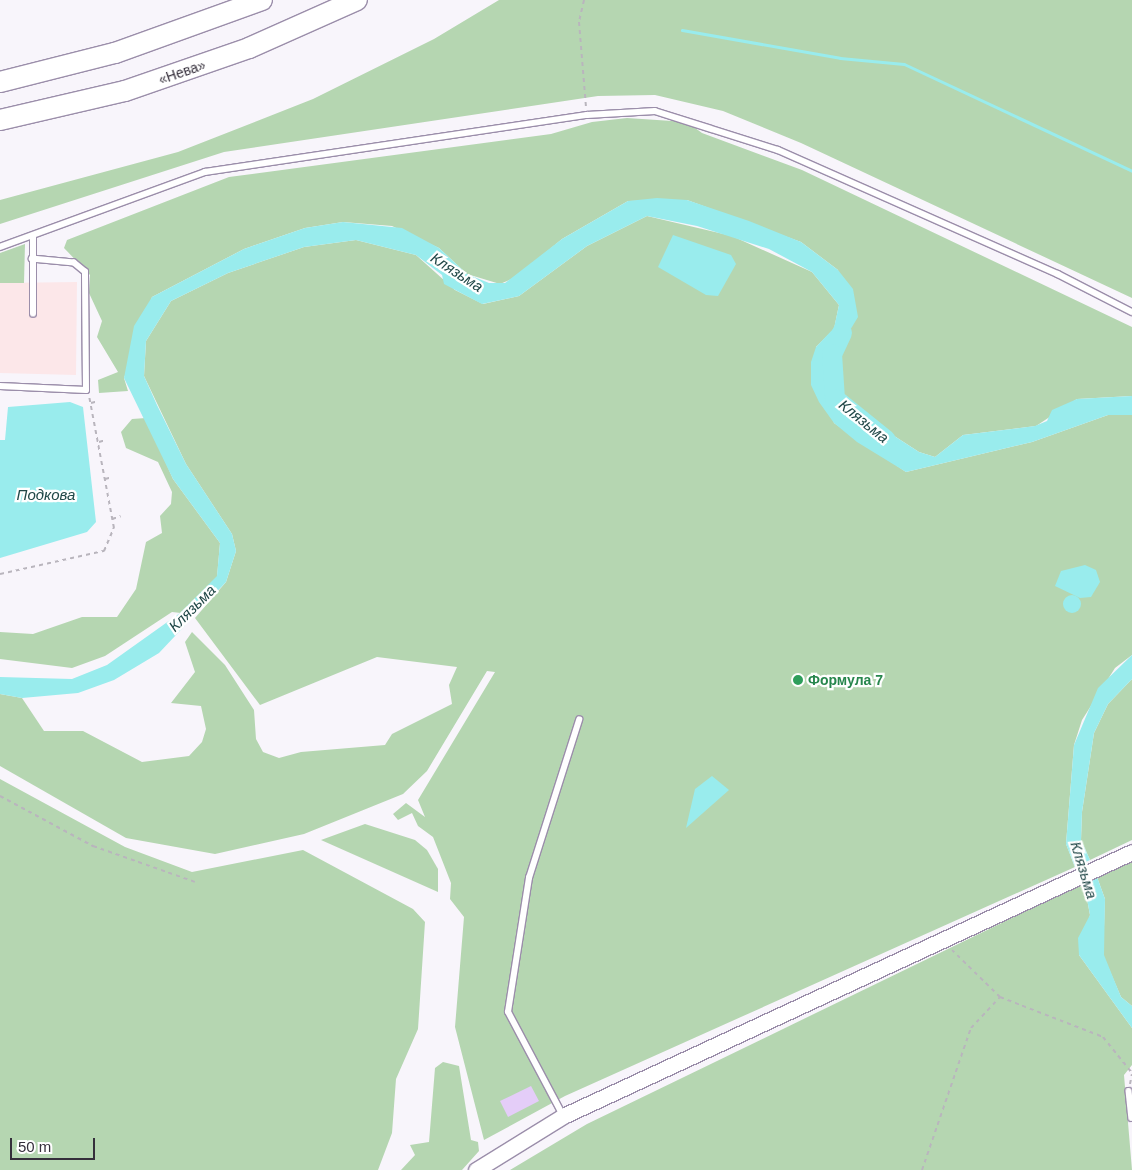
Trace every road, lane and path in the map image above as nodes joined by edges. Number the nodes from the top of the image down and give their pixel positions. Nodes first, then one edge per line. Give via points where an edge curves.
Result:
1 (262, 0) edge
2 (357, 0) edge
3 (584, 0) edge
4 (0, 82) edge
5 (587, 115) junction
6 (0, 120) edge
7 (33, 237) junction
8 (0, 247) edge
9 (32, 259) junction
10 (1132, 312) edge
11 (33, 314) dead end
12 (0, 386) edge
13 (99, 401) dead end
14 (106, 440) dead end
15 (99, 442) junction
16 (113, 477) dead end
17 (105, 479) junction
18 (121, 516) dead end
19 (112, 519) junction
20 (0, 574) edge
21 (579, 720) dead end
22 (0, 796) edge
23 (1132, 852) edge
24 (195, 882) dead end
25 (941, 940) junction
26 (1000, 997) junction
27 (1132, 1073) edge
28 (1129, 1092) dead end
29 (563, 1116) junction
30 (1132, 1118) edge
31 (476, 1170) edge
32 (922, 1170) edge

1 - 4 highway via 115,54
2 - 6 highway, «Нева» via 250,48 125,91
3 - 5 path via 579,22
5 - 7 lane via 206,172
5 - 10 lane via 655,110 778,150 1058,274
7 - 8 lane
7 - 9 lane
9 - 11 lane
9 - 12 lane via 74,263 85,272 86,390
13 - 15 path via 91,402
14 - 15 path
15 - 17 path
16 - 17 path
17 - 19 path
18 - 19 path
19 - 20 path via 114,528 104,550
21 - 29 lane via 528,878 508,1012
22 - 24 path via 93,846
23 - 25 street
25 - 26 path
25 - 29 street
26 - 27 path via 1103,1038
26 - 32 path via 971,1028
28 - 30 lane
29 - 31 street

